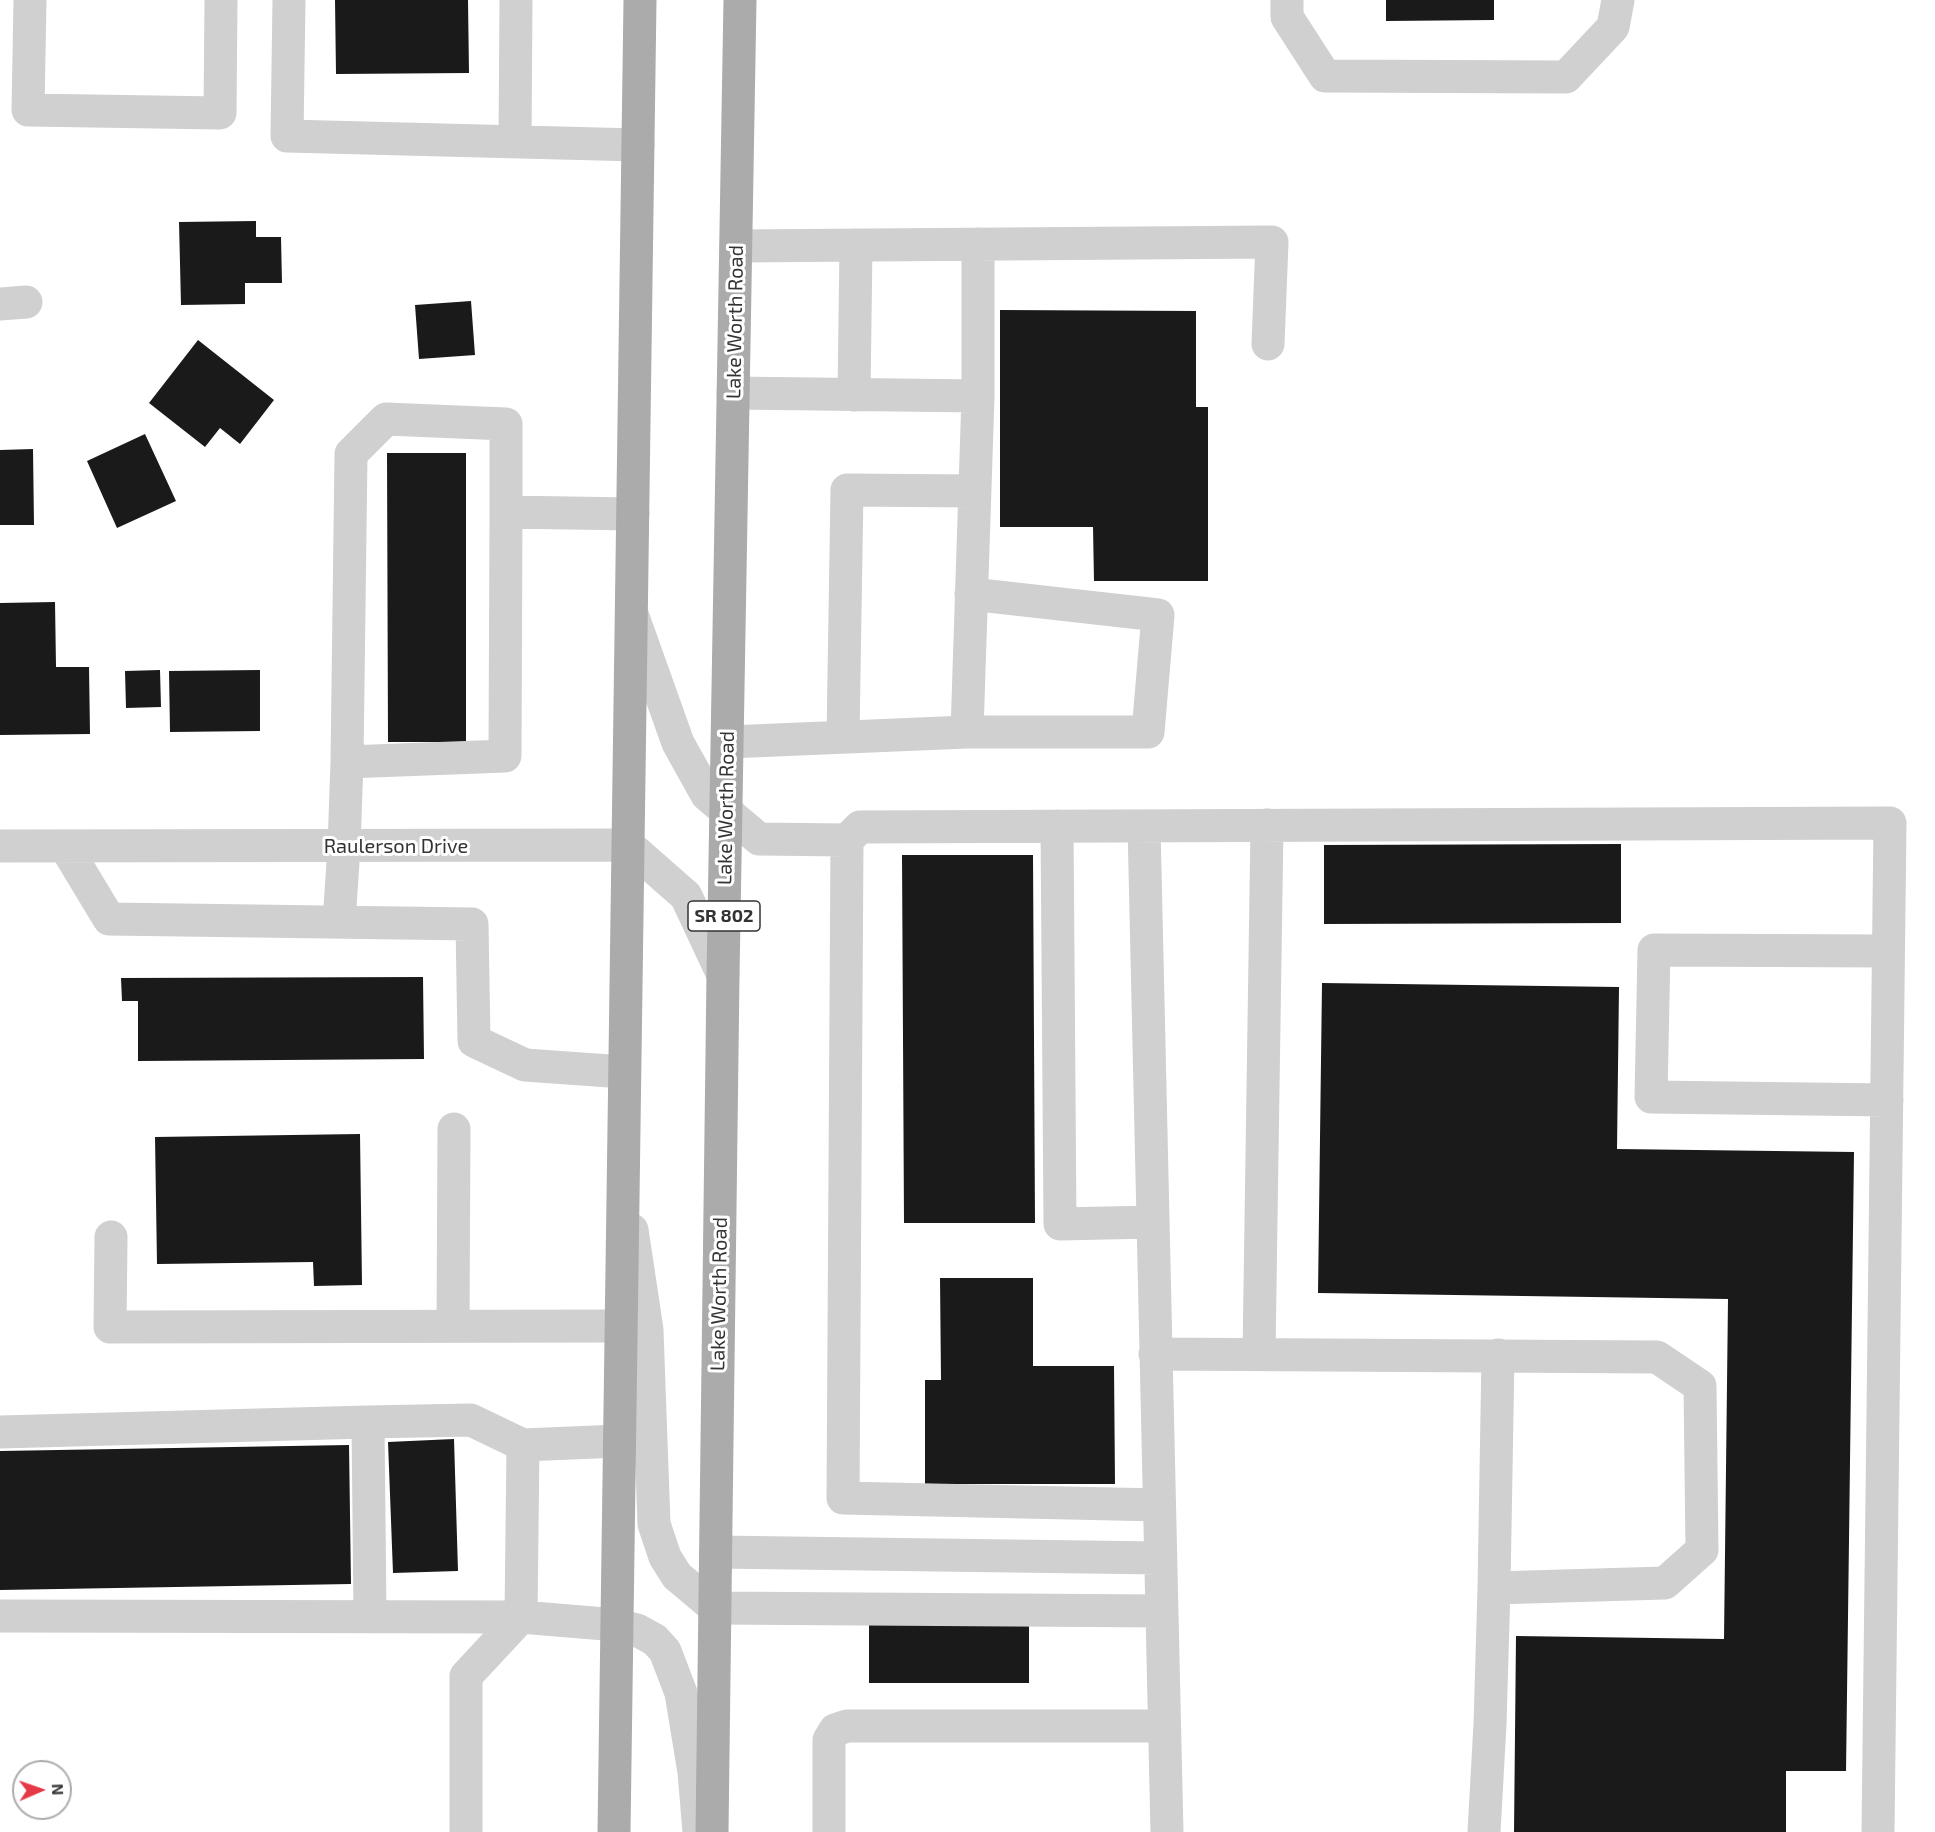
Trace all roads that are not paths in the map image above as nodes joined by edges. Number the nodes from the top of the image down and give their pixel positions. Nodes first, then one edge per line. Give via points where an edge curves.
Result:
1 (30, 0) edge
2 (221, 0) edge
3 (289, 0) edge
4 (516, 0) edge
5 (640, 0) edge
6 (740, 0) edge
7 (1287, 0) edge
8 (1618, 0) edge
9 (515, 142) junction
10 (638, 146) junction
11 (978, 244) junction
12 (856, 245) junction
13 (736, 246) junction
14 (1268, 344) dead end
15 (734, 393) junction
16 (854, 394) junction
17 (978, 396) junction
18 (974, 490) junction
19 (506, 512) junction
20 (633, 514) junction
21 (971, 594) junction
22 (631, 611) junction
23 (967, 732) junction
24 (843, 737) junction
25 (728, 742) junction
26 (347, 762) junction
27 (726, 812) junction
28 (1267, 825) junction
29 (1058, 826) junction
30 (1144, 826) junction
31 (847, 840) junction
32 (628, 845) junction
33 (0, 846) edge
34 (65, 846) junction
35 (344, 846) junction
36 (339, 922) junction
37 (1888, 951) junction
38 (723, 975) junction
39 (624, 1072) junction
40 (1887, 1100) junction
41 (454, 1129) dead end
42 (623, 1165) junction
43 (1153, 1222) junction
44 (111, 1237) dead end
45 (453, 1326) junction
46 (621, 1326) junction
47 (1155, 1354) junction
48 (1259, 1354) junction
49 (1498, 1356) junction
50 (368, 1422) junction
51 (0, 1432) edge
52 (619, 1441) junction
53 (523, 1445) junction
54 (1159, 1505) junction
55 (716, 1552) junction
56 (1160, 1558) junction
57 (1494, 1588) junction
58 (715, 1608) junction
59 (1162, 1611) junction
60 (0, 1616) edge
61 (370, 1616) junction
62 (521, 1617) junction
63 (617, 1626) junction
64 (1164, 1726) junction
65 (466, 1832) edge
66 (614, 1832) edge
67 (699, 1832) edge
68 (712, 1832) edge
69 (829, 1832) edge
70 (1167, 1832) edge
71 (1484, 1832) edge
72 (1878, 1832) edge

1 - 2 street via 28,110 220,113
3 - 9 street via 287,136
4 - 9 street
5 - 10 main road
6 - 13 main road, Lake Worth Road / SR 802
7 - 8 street via 1287,17 1325,76 1554,77 1566,77 1613,27
9 - 10 street
10 - 20 main road
11 - 12 street
11 - 14 street via 1272,242
11 - 17 street
12 - 13 street
12 - 16 street
13 - 15 main road, Lake Worth Road / SR 802
15 - 16 street
15 - 25 main road, Lake Worth Road / SR 802
16 - 17 street
17 - 18 street
18 - 21 street
18 - 24 street via 847,490
19 - 20 street
19 - 26 street via 505,756
19 - 26 street via 506,424 386,419 351,453
20 - 22 main road
21 - 23 street
21 - 23 street via 1158,615 1148,732
22 - 27 street via 678,743 707,795
22 - 32 main road
23 - 24 street
24 - 25 street
25 - 27 main road, Lake Worth Road / SR 802
26 - 35 street
27 - 31 street via 759,839
27 - 38 main road, Lake Worth Road / SR 802
28 - 30 street
28 - 37 street via 1890,822
28 - 48 street
29 - 30 street
29 - 31 street via 860,827
29 - 43 street via 1060,1224
30 - 43 street
31 - 54 street via 843,1498
32 - 35 street, Raulerson Drive
32 - 38 street via 686,896
32 - 39 main road
33 - 34 street, Raulerson Drive
34 - 35 street, Raulerson Drive
34 - 36 street via 109,920
35 - 36 street
36 - 39 street via 472,924 474,1041 525,1065
37 - 40 street
37 - 40 street via 1654,950 1651,1097
38 - 55 main road, Lake Worth Road / SR 802
39 - 42 main road
40 - 72 street
41 - 45 street
42 - 46 main road
42 - 58 street via 647,1330 654,1524 665,1557 677,1576
43 - 47 street
44 - 45 street via 110,1327
45 - 46 street
46 - 52 main road
47 - 48 street
47 - 54 street
48 - 49 street
49 - 57 street
49 - 57 street via 1657,1357 1700,1386 1702,1550 1665,1584
50 - 51 street
50 - 53 street via 471,1420
50 - 61 street
52 - 53 street
52 - 63 main road
53 - 62 street
54 - 56 street
55 - 56 street
55 - 58 main road, Lake Worth Road / SR 802
56 - 59 street
57 - 71 street
58 - 59 street
58 - 68 main road, Lake Worth Road / SR 802
59 - 64 street
60 - 61 street
61 - 62 street
62 - 63 street
62 - 65 street via 466,1676
63 - 66 main road
63 - 67 street via 637,1630 655,1640 673,1669 681,1693
64 - 69 street via 847,1726 835,1730 829,1740
64 - 70 street

